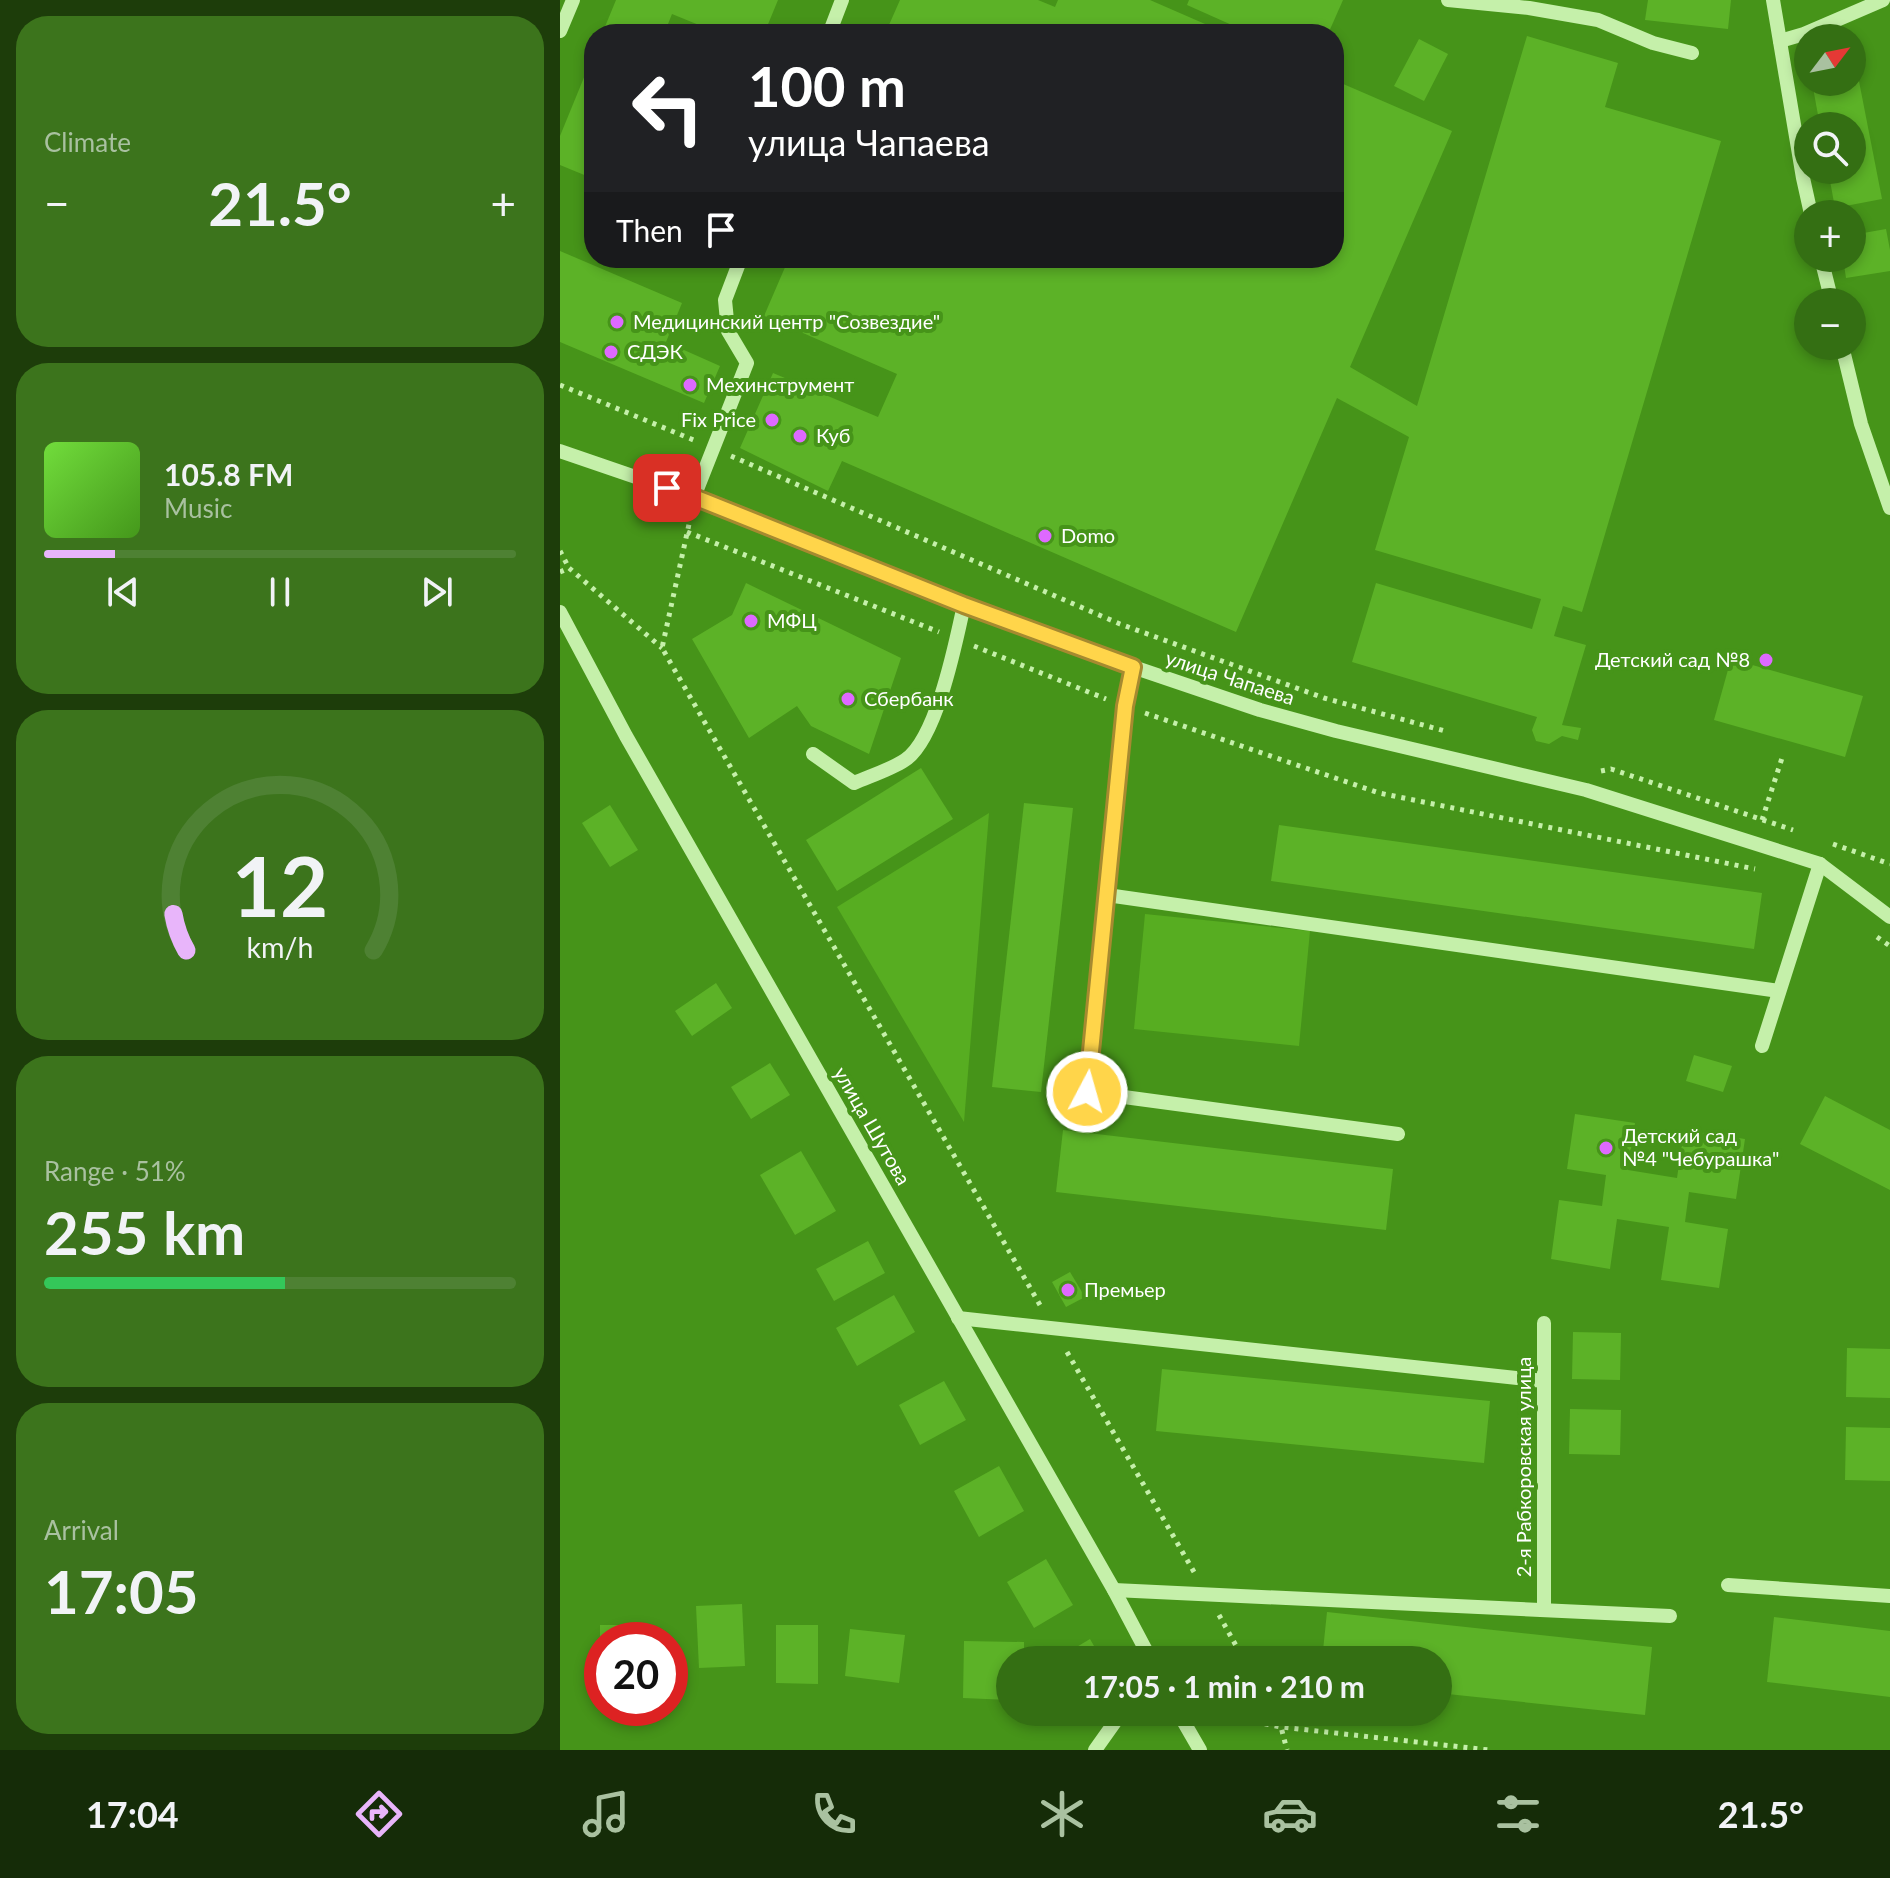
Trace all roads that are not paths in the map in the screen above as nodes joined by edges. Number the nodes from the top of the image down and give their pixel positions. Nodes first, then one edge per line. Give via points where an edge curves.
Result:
1 (573, 0) edge
2 (842, 0) edge
3 (1448, 0) edge
4 (1883, 0) edge
5 (1776, 3) edge
6 (833, 24) edge
7 (560, 31) edge
8 (1780, 41) junction
9 (1692, 53) dead end
10 (1808, 200) edge
11 (737, 268) edge
12 (1845, 360) edge
13 (560, 451) edge
14 (694, 497) junction
15 (1890, 508) edge
16 (964, 605) junction
17 (560, 612) edge
18 (1133, 667) junction
19 (813, 754) dead end
20 (1820, 864) junction
21 (1107, 895) junction
22 (1890, 917) edge
23 (1779, 991) junction
24 (1762, 1046) dead end
25 (1398, 1134) dead end
26 (958, 1318) junction
27 (1544, 1323) dead end
28 (1544, 1381) junction
29 (1728, 1585) dead end
30 (1114, 1590) junction
31 (1890, 1596) edge
32 (1544, 1610) junction
33 (1670, 1616) dead end
34 (1142, 1646) edge
35 (1112, 1726) edge
36 (1186, 1726) edge
37 (1095, 1750) edge
38 (1200, 1750) edge

1 - 7 street
2 - 6 street
3 - 9 street via 1598,20
4 - 8 street
5 - 8 street
8 - 10 street
11 - 14 street via 725,300 728,331 747,363
12 - 15 street
13 - 14 street, улица Чапаева
14 - 16 street, улица Чапаева
16 - 18 street, улица Чапаева
16 - 19 street via 946,684 924,737 907,759 854,783
17 - 26 street, улица Шутова via 633,750
18 - 20 street, улица Чапаева via 1336,731 1586,790
18 - 21 street
20 - 22 street, улица Чапаева
20 - 23 street
21 - 23 street
21 - 25 street via 1087,1092
23 - 24 street
26 - 28 street
26 - 30 street, улица Шутова
27 - 28 street, 2-я Рабкоровская улица
28 - 32 street, 2-я Рабкоровская улица
29 - 31 street
30 - 32 street
30 - 34 street, улица Шутова
32 - 33 street
35 - 37 street
36 - 38 street

